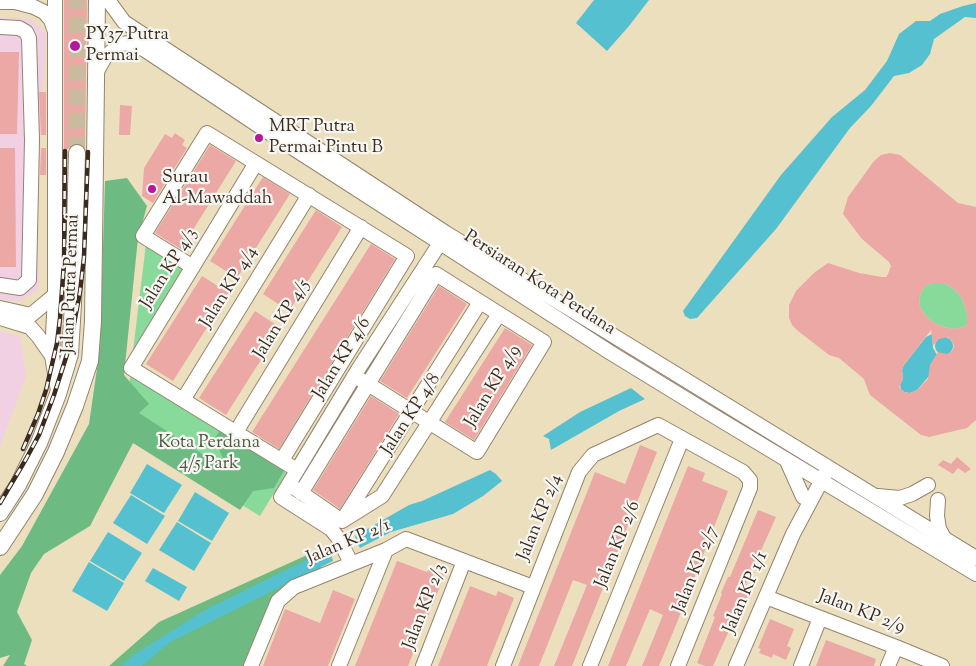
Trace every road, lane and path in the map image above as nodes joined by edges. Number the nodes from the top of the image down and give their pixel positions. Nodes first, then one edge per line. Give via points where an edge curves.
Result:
1 (55, 0) edge
2 (97, 0) edge
3 (108, 0) edge
4 (17, 1) edge
5 (0, 2) edge
6 (0, 27) edge
7 (56, 32) junction
8 (95, 74) junction
9 (77, 153) tunnel mouth
10 (256, 163) junction
11 (309, 195) junction
12 (361, 227) junction
13 (440, 243) junction
14 (193, 267) junction
15 (0, 284) edge
16 (55, 295) junction
17 (480, 302) junction
18 (0, 308) edge
19 (499, 314) junction
20 (0, 318) edge
21 (52, 356) junction
22 (344, 359) junction
23 (356, 372) junction
24 (368, 384) junction
25 (58, 394) junction
26 (183, 400) junction
27 (411, 411) junction
28 (429, 422) junction
29 (236, 432) junction
30 (682, 438) junction
31 (786, 459) junction
32 (282, 460) junction
33 (824, 464) junction
34 (297, 470) junction
35 (817, 478) junction
36 (288, 484) junction
37 (928, 485) dead end
38 (301, 492) junction
39 (875, 495) junction
40 (803, 497) junction
41 (938, 500) dead end
42 (0, 513) edge
43 (342, 521) junction
44 (793, 534) junction
45 (944, 538) junction
46 (0, 547) edge
47 (386, 550) junction
48 (976, 558) edge
49 (464, 561) junction
50 (350, 563) junction
51 (976, 574) edge
52 (533, 587) junction
53 (766, 597) junction
54 (820, 618) junction
55 (896, 647) junction
56 (252, 666) edge
57 (339, 666) edge
58 (423, 666) edge
59 (503, 666) edge
60 (590, 666) edge
61 (678, 666) edge
62 (736, 666) edge
63 (802, 666) edge
64 (888, 666) edge
65 (942, 666) edge

1 - 7 street
2 - 8 main road, Jalan Putra Permai
3 - 33 street, Persiaran Kota Perdana via 124,22 446,233
4 - 5 street
4 - 7 street via 44,12
6 - 15 street via 19,28 26,32 28,38 32,140 29,280 20,288
7 - 16 street
8 - 13 street, Persiaran Kota Perdana via 106,56 121,44 130,43 145,50
8 - 46 main road, Jalan Putra Permai via 90,361 56,452 35,494
9 - 25 main road, Jalan Putra Permai via 70,354
10 - 11 street
10 - 14 street, Jalan KP 4/3
10 - 14 street via 207,133 143,236
11 - 12 street
11 - 26 street, Jalan KP 4/4
12 - 22 street, Jalan KP 4/6 via 407,256
12 - 29 street, Jalan KP 4/5
13 - 23 street, Jalan KP 4/6
13 - 31 street, Persiaran Kota Perdana
14 - 26 street, Jalan KP 4/3 via 131,368
16 - 18 street via 31,315
16 - 21 street
17 - 19 street
17 - 24 street via 436,274
17 - 27 street, Jalan KP 4/8
19 - 28 street, Jalan KP 4/8
19 - 28 street, Jalan KP 4/9 via 544,342 477,452
20 - 21 street via 30,328
21 - 25 street
22 - 23 street
22 - 32 street, Jalan KP 4/6
23 - 24 street
23 - 34 street, Jalan KP 4/6
24 - 27 street
24 - 38 street
25 - 42 main road, Jalan Putra Permai via 39,443
26 - 29 street
27 - 28 street
27 - 43 street, Jalan KP 4/8
28 - 43 street, Jalan KP 4/8 via 382,496
29 - 32 street
30 - 52 street, Jalan KP 2/4 via 658,426 593,455 579,472
30 - 60 street, Jalan KP 2/6
30 - 61 street, Jalan KP 2/7 via 743,472 750,480 750,488
31 - 35 street, Persiaran Kota Perdana
31 - 40 street
32 - 34 street
33 - 35 street, Jalan KP 1/1
33 - 39 street, Persiaran Kota Perdana
34 - 36 street, Jalan KP 4/6
35 - 40 street, Jalan KP 1/1
35 - 44 street, Jalan KP 1/1
35 - 51 street, Persiaran Kota Perdana
36 - 38 street
36 - 50 street, Jalan KP 4/6 via 281,496 331,529
37 - 39 street via 900,498
38 - 43 street
39 - 45 street, Persiaran Kota Perdana
40 - 44 street, Jalan KP 1/1
41 - 45 street via 939,529
44 - 53 street, Jalan KP 1/1
45 - 48 street, Persiaran Kota Perdana
47 - 49 street, Jalan KP 2/1 via 406,539
47 - 50 street, Jalan KP 2/1
47 - 57 street
49 - 52 street, Jalan KP 2/1
49 - 58 street, Jalan KP 2/3
50 - 56 street, Jalan KP 2/1 via 294,587 278,601
52 - 59 street, Jalan KP 2/4
53 - 54 street, Jalan KP 2/9
53 - 62 street, Jalan KP 1/1
54 - 55 street, Jalan KP 2/9
54 - 63 street
55 - 64 street
55 - 65 street, Jalan KP 2/9

